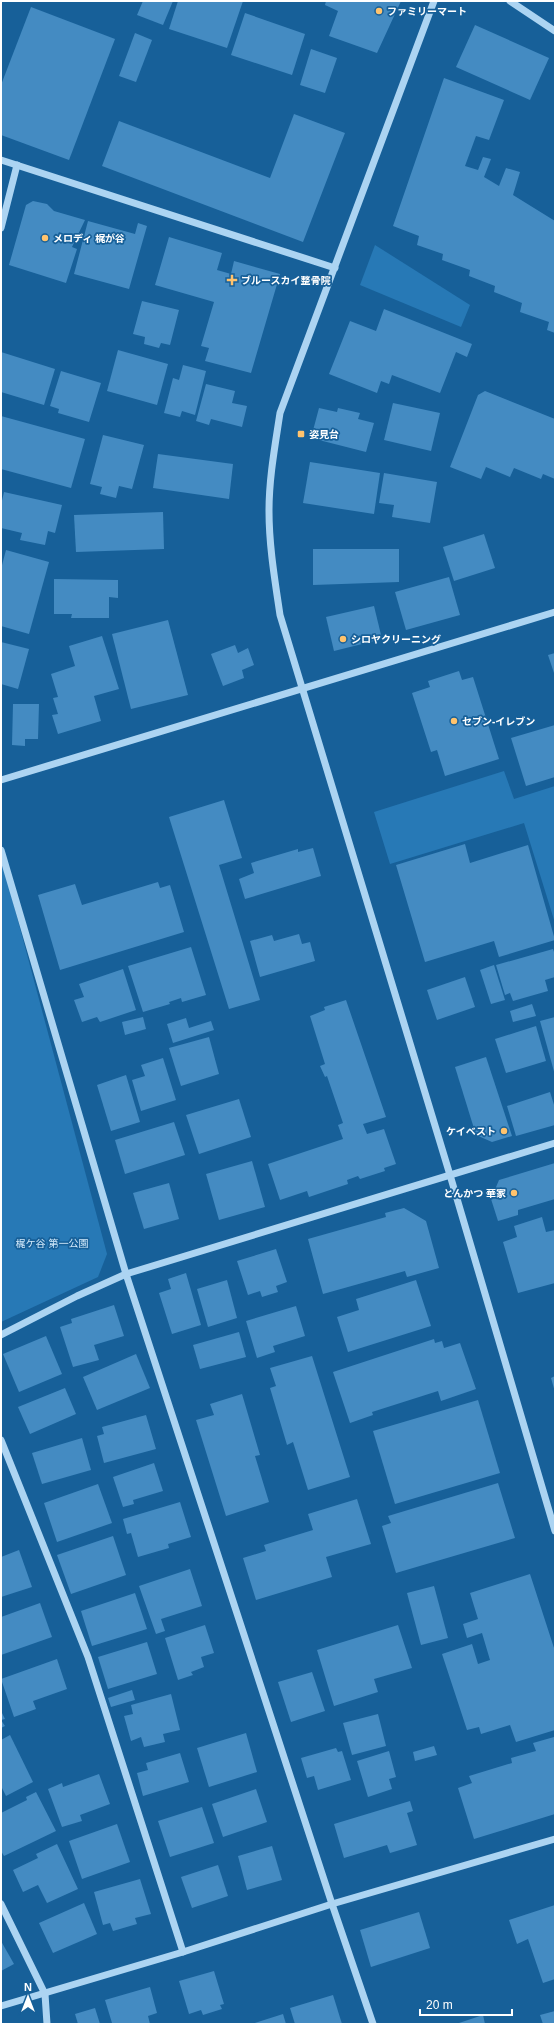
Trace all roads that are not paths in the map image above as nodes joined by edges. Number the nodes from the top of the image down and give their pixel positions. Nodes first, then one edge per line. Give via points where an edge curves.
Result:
1 (434, 1) edge
2 (510, 1) edge
3 (555, 31) edge
4 (1, 160) edge
5 (17, 165) junction
6 (1, 228) edge
7 (335, 268) junction
8 (555, 612) edge
9 (302, 689) junction
10 (1, 780) edge
11 (1, 850) edge
12 (555, 1143) edge
13 (450, 1175) junction
14 (126, 1274) junction
15 (1, 1335) edge
16 (1, 1440) edge
17 (555, 1531) edge
18 (555, 1839) edge
19 (1, 1904) edge
20 (332, 1904) junction
21 (183, 1952) junction
22 (45, 1994) junction
23 (1, 2006) edge
24 (47, 2024) edge
25 (373, 2024) edge

1 - 7 street
2 - 3 street
4 - 5 street
5 - 6 street
5 - 7 street
7 - 9 street via 280,413 273,455 269,511 273,565 280,615
8 - 9 street
9 - 10 street
9 - 13 street
11 - 14 street
12 - 13 street
13 - 14 street
13 - 17 street
14 - 15 street
14 - 20 street
16 - 21 street via 88,1657
18 - 20 street
19 - 22 street
20 - 21 street
20 - 25 street
21 - 22 street
22 - 23 street
22 - 24 street

